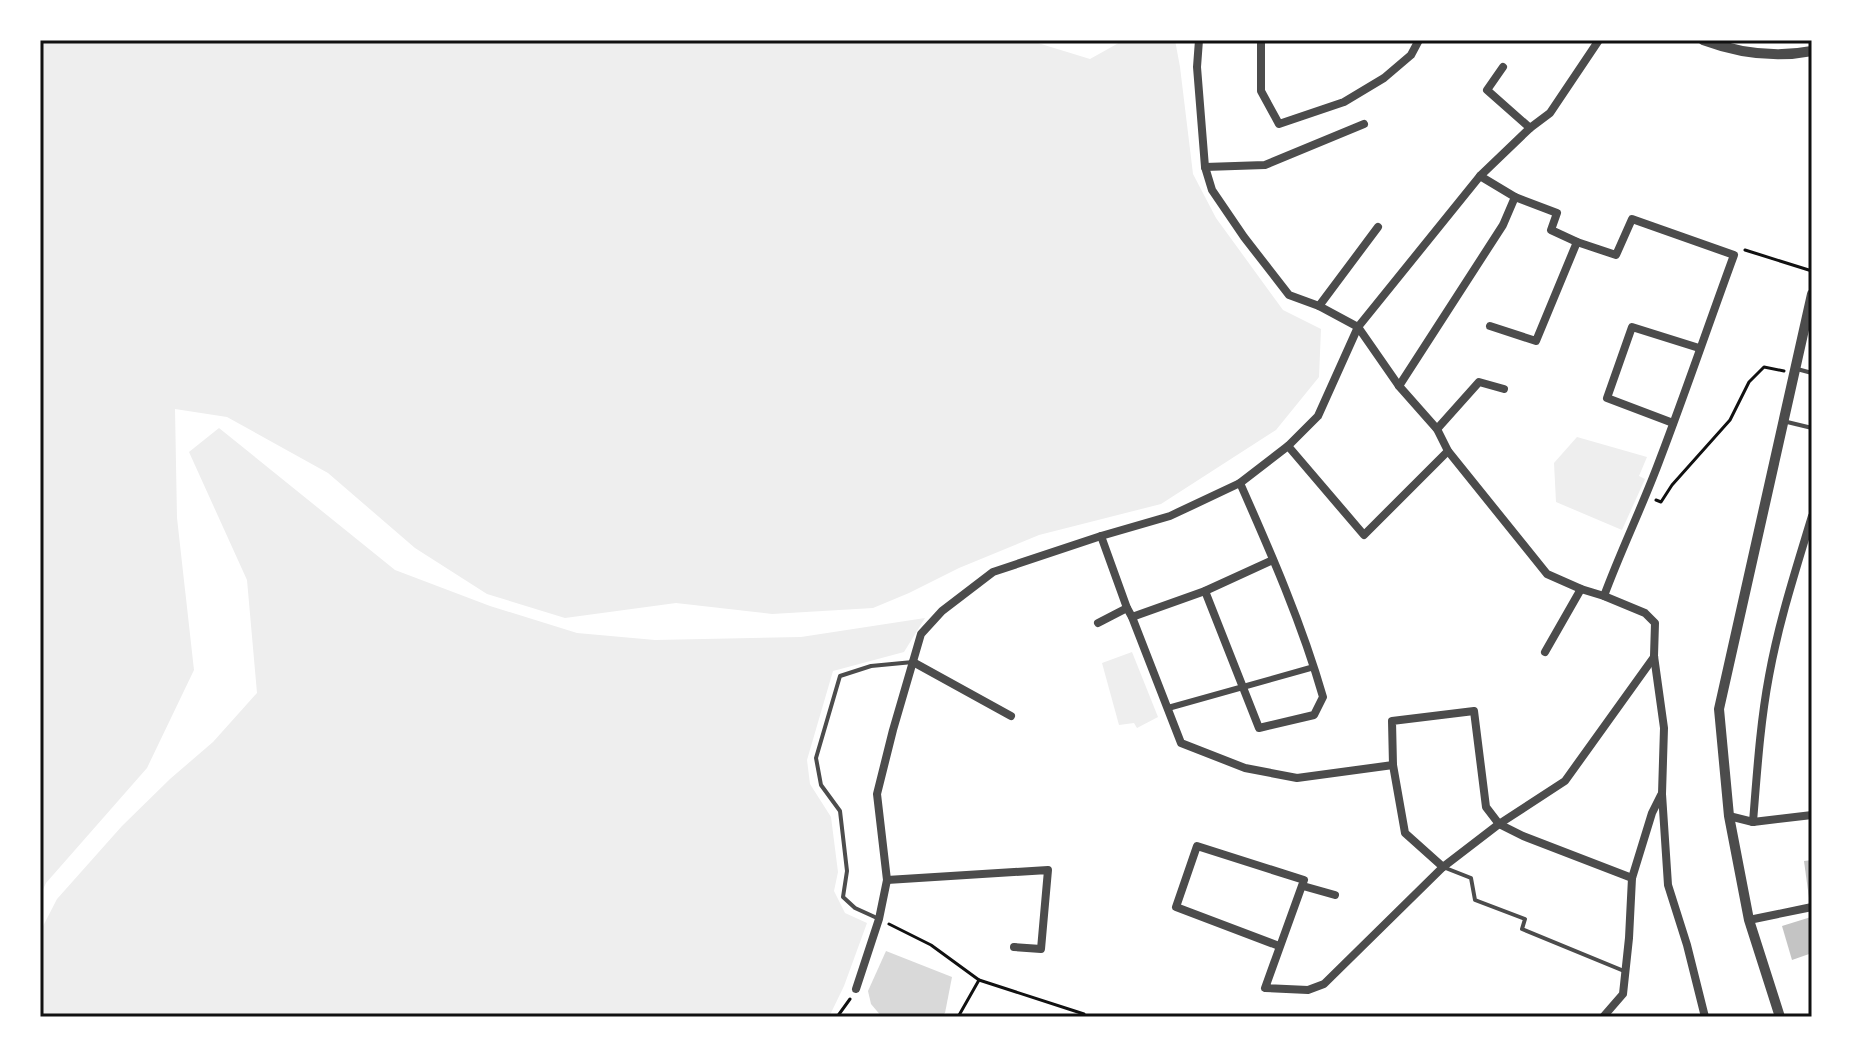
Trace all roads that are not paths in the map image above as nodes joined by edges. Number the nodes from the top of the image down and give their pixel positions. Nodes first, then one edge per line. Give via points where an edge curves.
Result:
1 (1199, 40) edge
2 (1261, 40) edge
3 (1419, 40) edge
4 (1599, 40) edge
5 (1703, 40) edge
6 (1812, 51) edge
7 (1503, 67) dead end
8 (1364, 124) dead end
9 (1530, 128) junction
10 (1205, 167) junction
11 (1480, 176) junction
12 (1515, 197) junction
13 (1378, 227) dead end
14 (1577, 242) junction
15 (1812, 294) edge
16 (1319, 306) junction
17 (1809, 321) edge
18 (1490, 326) dead end
19 (1358, 327) junction
20 (1699, 348) junction
21 (1794, 370) junction
22 (1812, 373) edge
23 (1399, 386) junction
24 (1504, 389) dead end
25 (1783, 420) junction
26 (1673, 423) junction
27 (1812, 428) edge
28 (1437, 429) junction
29 (1288, 446) junction
30 (1448, 451) junction
31 (1240, 483) junction
32 (1812, 516) edge
33 (1101, 536) junction
34 (1273, 560) junction
35 (1581, 589) junction
36 (1205, 591) junction
37 (1604, 596) junction
38 (1127, 608) junction
39 (1132, 617) junction
40 (1098, 623) dead end
41 (1545, 652) dead end
42 (1654, 656) junction
43 (913, 662) junction
44 (1314, 667) junction
45 (1242, 687) junction
46 (1168, 708) junction
47 (1011, 716) dead end
48 (1393, 765) junction
49 (1662, 794) junction
50 (1812, 815) edge
51 (1729, 816) junction
52 (1753, 822) junction
53 (1499, 824) junction
54 (1443, 867) junction
55 (1632, 878) junction
56 (887, 880) junction
57 (1303, 886) junction
58 (1335, 895) dead end
59 (1812, 907) edge
60 (879, 919) junction
61 (1749, 920) junction
62 (1279, 946) junction
63 (1014, 947) dead end
64 (1626, 972) junction
65 (856, 989) road end
66 (1603, 1017) edge
67 (1705, 1017) edge
68 (1780, 1017) edge

1 - 10 street
2 - 3 street via 1261,91 1279,124 1344,102 1384,78 1411,55
4 - 9 street via 1550,113
5 - 6 street via 1757,54
7 - 9 street via 1487,90
8 - 10 street via 1265,165
9 - 11 street
10 - 16 street via 1212,190 1289,295
11 - 12 street
11 - 19 street
12 - 14 street via 1557,213 1551,230
12 - 23 street via 1503,225
13 - 16 street
14 - 18 street via 1536,341
14 - 20 street via 1616,255 1632,219 1734,255
15 - 17 street
16 - 19 street
17 - 21 street
19 - 23 street
19 - 29 street via 1318,416
20 - 26 street
20 - 26 street via 1632,327 1607,398
21 - 22 lane
21 - 25 street
23 - 28 street
24 - 28 street via 1479,382
25 - 27 lane
25 - 51 street via 1719,709
26 - 37 street
28 - 30 street
29 - 30 street via 1364,535
29 - 31 street
30 - 35 street via 1547,574
31 - 33 street via 1170,516
31 - 34 street
32 - 52 street via 1769,675
33 - 38 street
33 - 43 street via 993,572 921,634
34 - 36 street
34 - 44 street
35 - 37 street
35 - 41 street
36 - 39 street
36 - 45 street
37 - 42 street via 1645,613 1655,623
38 - 39 street
38 - 40 street
39 - 46 street
42 - 49 street via 1664,728
42 - 53 street via 1565,781
43 - 47 street
43 - 56 street via 877,794
43 - 60 lane via 840,676 816,758 821,785 840,811 847,871 843,897
44 - 45 street
44 - 45 street via 1323,697 1314,715 1259,728
45 - 46 street
46 - 48 street via 1181,743 1245,768 1297,778
48 - 53 street via 1392,721 1474,711 1486,807
48 - 54 street via 1405,833
49 - 55 street
49 - 67 street via 1668,885
50 - 52 street
51 - 52 street
51 - 61 street
53 - 54 street
53 - 55 street
54 - 62 street via 1324,984 1308,990 1265,988
54 - 64 lane via 1471,878 1475,900 1525,919 1522,929
55 - 64 street
56 - 60 street
56 - 63 street via 1048,870 1041,949
57 - 58 street
57 - 62 street
57 - 62 street via 1304,880 1197,846 1176,907
59 - 61 street
60 - 65 street
61 - 68 street
64 - 66 street via 1623,994

